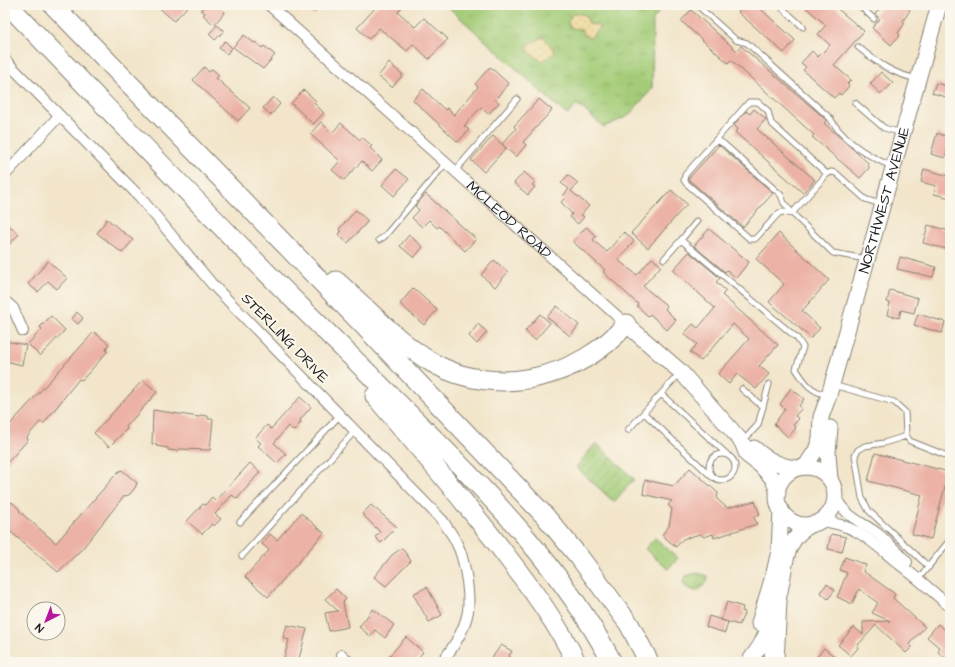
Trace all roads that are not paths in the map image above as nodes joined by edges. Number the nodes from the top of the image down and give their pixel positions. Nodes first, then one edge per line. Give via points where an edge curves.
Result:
1 (8, 5) edge
2 (53, 5) edge
3 (269, 5) edge
4 (697, 5) edge
5 (779, 5) edge
6 (859, 5) edge
7 (939, 5) edge
8 (874, 18) dead end
9 (803, 27) dead end
10 (858, 47) dead end
11 (5, 60) edge
12 (918, 79) junction
13 (517, 99) dead end
14 (855, 103) dead end
15 (59, 116) junction
16 (903, 133) junction
17 (713, 143) junction
18 (446, 163) junction
19 (893, 167) junction
20 (214, 170) junction
21 (455, 170) junction
22 (827, 174) junction
23 (5, 175) edge
24 (883, 205) junction
25 (793, 214) junction
26 (697, 221) dead end
27 (379, 240) dead end
28 (681, 240) junction
29 (664, 259) dead end
30 (867, 260) junction
31 (278, 284) junction
32 (5, 301) edge
33 (626, 324) junction
34 (23, 331) dead end
35 (681, 372) junction
36 (769, 384) dead end
37 (742, 389) dead end
38 (831, 390) junction
39 (661, 394) junction
40 (763, 408) junction
41 (644, 413) junction
42 (340, 415) junction
43 (628, 430) dead end
44 (355, 431) junction
45 (906, 436) junction
46 (742, 442) junction
47 (950, 457) edge
48 (731, 458) junction
49 (801, 468) junction
50 (712, 477) junction
51 (830, 479) junction
52 (778, 493) junction
53 (835, 495) junction
54 (781, 510) junction
55 (240, 522) dead end
56 (815, 522) junction
57 (950, 540) edge
58 (242, 556) dead end
59 (929, 567) junction
60 (919, 578) junction
61 (778, 601) junction
62 (950, 607) edge
63 (751, 658) edge
64 (442, 662) edge
65 (576, 662) edge
66 (612, 662) edge
67 (649, 662) edge
68 (774, 662) edge

1 - 31 highway
2 - 20 highway
3 - 18 street, MCLEOD ROAD
4 - 19 lane via 736,40 747,44 830,118 836,128 869,157
5 - 9 lane
6 - 8 lane
7 - 12 main road, NORTHWEST AVENUE
10 - 12 lane via 882,66
11 - 15 street, STERLING DRIVE
12 - 16 main road, NORTHWEST AVENUE
13 - 21 lane
14 - 16 lane via 884,128
15 - 23 street
15 - 42 street, STERLING DRIVE via 139,196 212,284
16 - 19 main road, NORTHWEST AVENUE
17 - 22 lane via 749,102 758,102 768,111 771,123
17 - 25 lane via 719,141 724,144 781,195
17 - 25 lane via 685,175 684,180 691,188 750,239 755,239 779,213
18 - 21 street, MCLEOD ROAD
18 - 27 lane
19 - 24 main road, NORTHWEST AVENUE
20 - 33 highway via 403,341 434,363 455,373 478,379 502,381 520,380 555,372 595,352
20 - 67 highway via 545,516 580,558 628,624
21 - 33 street, MCLEOD ROAD
22 - 24 lane via 836,173 865,199
22 - 25 lane
24 - 30 main road, NORTHWEST AVENUE
25 - 30 lane via 833,253
26 - 28 lane
28 - 29 lane
28 - 38 lane via 797,338 803,347 796,369 805,384 817,393
30 - 38 main road, NORTHWEST AVENUE
31 - 65 highway via 496,542 548,613
31 - 66 highway via 472,476 510,518 573,598
32 - 34 street via 13,308
33 - 35 main road, MCLEOD ROAD
35 - 39 lane
35 - 46 main road, MCLEOD ROAD
36 - 40 lane
37 - 40 lane
38 - 45 lane via 894,402 905,412
38 - 49 main road, NORTHWEST AVENUE via 821,416 820,439 816,450
38 - 51 main road, NORTHWEST AVENUE via 828,441
39 - 41 lane
39 - 48 lane
40 - 46 lane via 758,425
41 - 43 lane
41 - 50 lane
42 - 44 street, STERLING DRIVE
42 - 55 lane
44 - 58 lane
44 - 64 street, STERLING DRIVE via 443,521 457,542 467,584 468,611 458,640
45 - 47 lane via 910,441
45 - 59 lane via 865,446 855,455 855,465 866,508
46 - 49 main road, MCLEOD ROAD via 774,463 787,468
46 - 52 main road, MCLEOD ROAD via 747,455 773,479
48 - 50 lane via 724,454 712,458 708,466
48 - 50 lane via 735,471 730,478 721,481
49 - 51 main road via 819,470
49 - 52 main road via 785,476
51 - 53 main road
52 - 54 main road
53 - 56 main road via 832,509
53 - 60 street via 848,515 879,535 912,567
54 - 56 main road via 794,521
54 - 63 main road via 774,573 754,639
56 - 60 street via 843,525 858,532 872,540
56 - 61 main road via 796,534 793,539 787,552
57 - 59 lane
59 - 60 lane
60 - 62 street
61 - 63 main road via 762,642
61 - 68 highway

